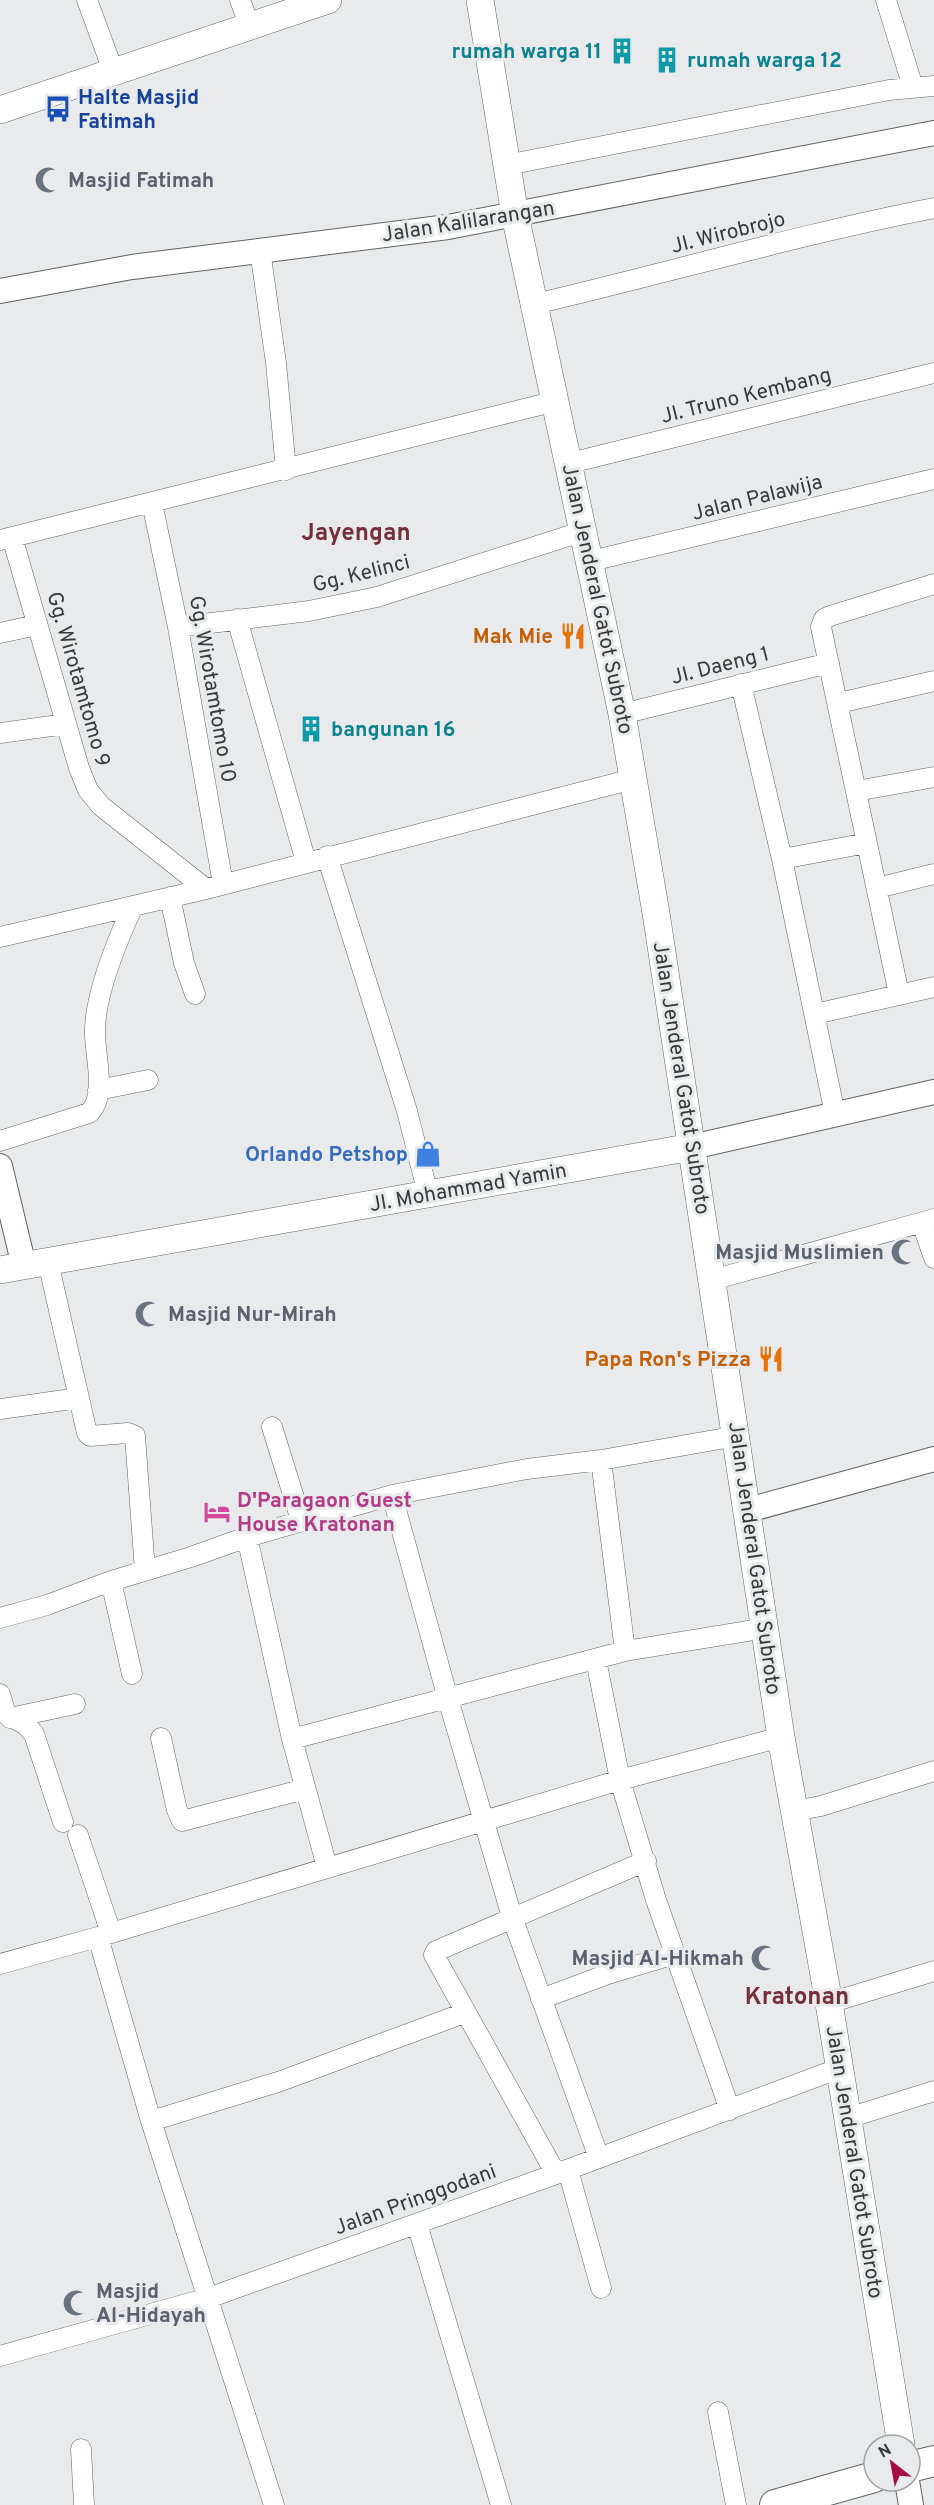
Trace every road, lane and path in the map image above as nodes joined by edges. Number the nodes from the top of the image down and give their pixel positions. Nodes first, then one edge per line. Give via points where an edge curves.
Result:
1 (87, 0) edge
2 (240, 0) edge
3 (328, 0) edge
4 (480, 0) edge
5 (886, 0) edge
6 (250, 27) junction
7 (114, 73) junction
8 (934, 86) edge
9 (913, 87) junction
10 (0, 110) edge
11 (934, 133) edge
12 (507, 165) junction
13 (934, 208) edge
14 (516, 215) junction
15 (260, 250) junction
16 (0, 291) edge
17 (535, 304) junction
18 (934, 374) edge
19 (556, 401) junction
20 (570, 463) junction
21 (286, 470) junction
22 (934, 479) edge
23 (152, 503) junction
24 (584, 531) junction
25 (6, 538) edge
26 (591, 561) junction
27 (934, 584) edge
28 (237, 619) junction
29 (37, 625) junction
30 (178, 627) junction
31 (0, 633) edge
32 (829, 663) junction
33 (934, 681) edge
34 (741, 684) junction
35 (838, 703) junction
36 (622, 714) junction
37 (66, 724) junction
38 (0, 733) edge
39 (934, 777) edge
40 (633, 779) junction
41 (856, 791) junction
42 (867, 843) junction
43 (327, 856) junction
44 (782, 859) junction
45 (306, 862) junction
46 (934, 874) edge
47 (214, 886) junction
48 (877, 888) junction
49 (170, 897) junction
50 (132, 906) junction
51 (0, 937) edge
52 (934, 987) edge
53 (195, 994) dead end
54 (899, 994) junction
55 (815, 1014) junction
56 (148, 1080) dead end
57 (98, 1090) junction
58 (934, 1092) edge
59 (835, 1114) junction
60 (0, 1141) edge
61 (692, 1147) junction
62 (0, 1166) edge
63 (428, 1194) junction
64 (928, 1221) edge
65 (934, 1258) edge
66 (24, 1266) edge
67 (712, 1280) junction
68 (79, 1398) junction
69 (0, 1409) edge
70 (272, 1427) dead end
71 (736, 1436) junction
72 (934, 1459) edge
73 (601, 1460) junction
74 (392, 1495) junction
75 (748, 1510) junction
76 (301, 1520) junction
77 (247, 1537) junction
78 (145, 1571) junction
79 (111, 1581) junction
80 (0, 1618) edge
81 (766, 1628) junction
82 (625, 1651) junction
83 (596, 1660) junction
84 (132, 1674) dead end
85 (0, 1694) edge
86 (448, 1699) junction
87 (75, 1704) dead end
88 (10, 1718) junction
89 (781, 1737) junction
90 (162, 1738) dead end
91 (292, 1739) junction
92 (934, 1771) edge
93 (620, 1780) junction
94 (305, 1789) junction
95 (794, 1811) junction
96 (483, 1821) junction
97 (63, 1822) dead end
98 (78, 1835) dead end
99 (645, 1861) junction
100 (327, 1867) junction
101 (512, 1917) junction
102 (105, 1935) junction
103 (675, 1953) junction
104 (0, 1964) edge
105 (934, 1971) edge
106 (541, 1999) junction
107 (829, 2003) junction
108 (464, 2013) junction
109 (840, 2068) junction
110 (932, 2097) edge
111 (730, 2110) junction
112 (848, 2118) junction
113 (151, 2121) junction
114 (599, 2158) junction
115 (562, 2172) junction
116 (417, 2224) junction
117 (601, 2288) dead end
118 (208, 2298) junction
119 (0, 2356) edge
120 (718, 2412) dead end
121 (899, 2433) edge
122 (81, 2449) dead end
123 (862, 2480) edge
124 (84, 2505) edge
125 (274, 2505) edge
126 (501, 2505) edge
127 (736, 2505) edge
128 (775, 2505) edge

1 - 7 street
2 - 6 street
3 - 6 main road
4 - 12 main road, Jalan Jenderal Gatot Subroto
5 - 9 street
6 - 7 main road
7 - 10 main road
8 - 9 street
9 - 12 street
11 - 14 street, Jalan Kalilarangan
12 - 14 main road, Jalan Jenderal Gatot Subroto
13 - 17 street, Jl. Wirobrojo
14 - 15 street, Jalan Kalilarangan
14 - 17 main road, Jalan Jenderal Gatot Subroto
15 - 16 street, Jalan Kalilarangan via 132,267
15 - 21 street
17 - 19 main road, Jalan Jenderal Gatot Subroto
18 - 20 street, Jl. Truno Kembang
19 - 20 main road, Jalan Jenderal Gatot Subroto
19 - 21 street
20 - 24 main road, Jalan Jenderal Gatot Subroto
21 - 23 street
22 - 26 street, Jalan Palawija
23 - 25 street
23 - 30 street, Gg. Wirotamtomo 10
24 - 26 main road, Jalan Jenderal Gatot Subroto
24 - 28 street, Gg. Kelinci via 377,597 309,611
25 - 29 street, Gg. Wirotamtomo 9
26 - 36 main road, Jalan Jenderal Gatot Subroto
27 - 32 street via 825,619 821,632
28 - 30 street, Gg. Kelinci
28 - 45 street
29 - 31 street
29 - 37 street, Gg. Wirotamtomo 9
30 - 47 street, Gg. Wirotamtomo 10
32 - 34 street, Jl. Daeng 1
32 - 35 street
33 - 35 street
34 - 36 street, Jl. Daeng 1
34 - 44 street
35 - 41 street
36 - 40 main road, Jalan Jenderal Gatot Subroto
37 - 38 street
37 - 47 street, Gg. Wirotamtomo 9 via 83,781 94,800
39 - 41 street
40 - 43 street
40 - 61 main road, Jalan Jenderal Gatot Subroto
41 - 42 street
42 - 44 street
42 - 48 street
43 - 45 street
43 - 63 street via 407,1111
44 - 55 street
45 - 47 street
46 - 48 street
47 - 49 street
48 - 54 street
49 - 50 street
49 - 53 street
50 - 51 street
50 - 57 street via 116,945 99,1009 95,1032
52 - 54 street
54 - 55 street
55 - 59 street
56 - 57 street
57 - 60 street via 95,1106 89,1113
58 - 59 street, Jl. Mohammad Yamin
59 - 61 street, Jl. Mohammad Yamin
61 - 63 main road, Jl. Mohammad Yamin
61 - 67 main road, Jalan Jenderal Gatot Subroto
62 - 66 street
63 - 66 main road, Jl. Mohammad Yamin
64 - 65 street
64 - 67 street
66 - 68 street
67 - 71 main road, Jalan Jenderal Gatot Subroto
68 - 69 street
68 - 78 street via 89,1435 128,1433 135,1437
70 - 76 street
71 - 73 street
71 - 75 main road, Jalan Jenderal Gatot Subroto
72 - 75 street
73 - 74 street via 527,1469
73 - 82 street
74 - 76 street
74 - 86 street
75 - 81 main road, Jalan Jenderal Gatot Subroto
76 - 77 street
77 - 78 street
77 - 91 street
78 - 79 street
79 - 80 street
79 - 84 street
81 - 82 street
81 - 89 main road, Jalan Jenderal Gatot Subroto
82 - 83 street
83 - 86 street
83 - 93 street
85 - 88 street
86 - 91 street
86 - 96 street
87 - 88 street
88 - 97 street via 20,1721 34,1734
89 - 93 street
89 - 95 main road, Jalan Jenderal Gatot Subroto
90 - 94 street via 182,1821
91 - 94 street
92 - 95 street
93 - 96 street
93 - 99 street
94 - 100 street
95 - 107 main road, Jalan Jenderal Gatot Subroto
96 - 100 street
96 - 101 street
98 - 102 street
99 - 101 street
99 - 103 street
100 - 102 street
101 - 106 street
101 - 108 street via 435,1953
102 - 104 street
102 - 113 street
103 - 106 street
103 - 111 street
105 - 107 street
106 - 114 street
107 - 109 main road, Jalan Jenderal Gatot Subroto
108 - 113 street via 281,2081
108 - 115 street
109 - 111 street, Jalan Pringgodani
109 - 112 main road, Jalan Jenderal Gatot Subroto
110 - 112 street
111 - 114 street, Jalan Pringgodani
112 - 121 main road, Jalan Jenderal Gatot Subroto
113 - 118 street
114 - 115 street, Jalan Pringgodani
115 - 116 street, Jalan Pringgodani
115 - 117 street
116 - 118 street, Jalan Pringgodani
116 - 126 street
118 - 119 street, Jalan Pringgodani
118 - 125 street
120 - 127 street
122 - 124 street
123 - 128 main road

